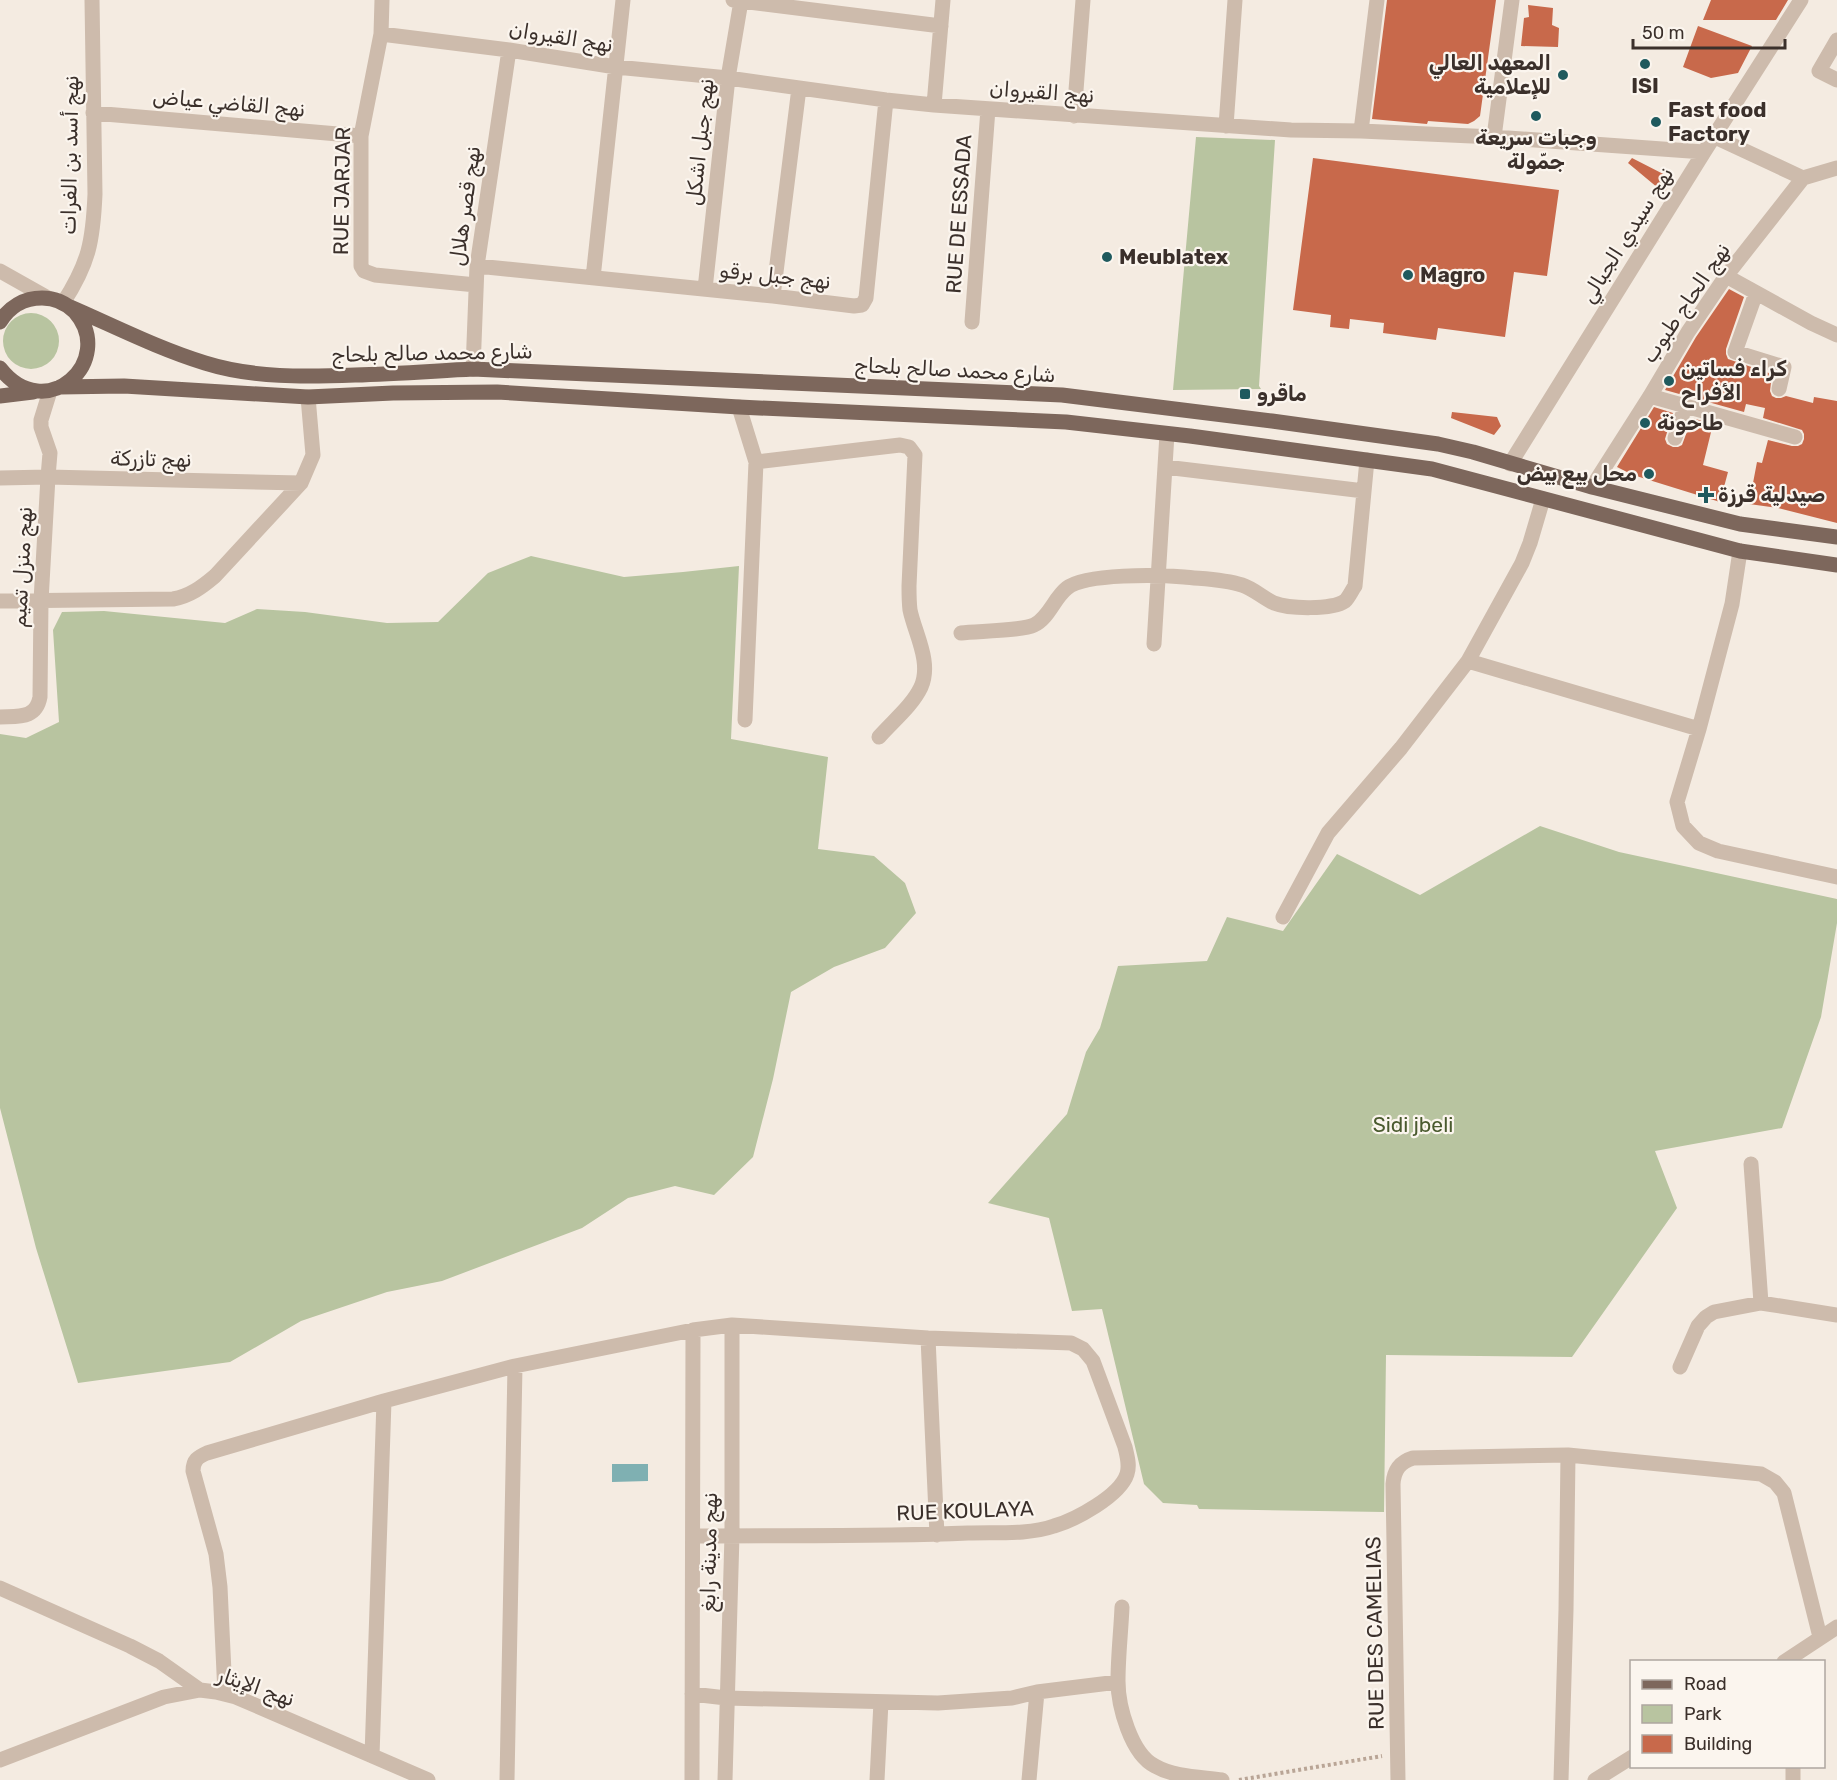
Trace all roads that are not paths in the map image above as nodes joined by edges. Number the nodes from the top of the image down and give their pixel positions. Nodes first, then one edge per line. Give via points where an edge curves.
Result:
1 (92, 0) edge
2 (382, 0) edge
3 (623, 0) edge
4 (943, 0) edge
5 (1083, 0) edge
6 (1236, 0) edge
7 (1377, 0) edge
8 (1512, 0) edge
9 (1801, 0) edge
10 (737, 1) edge
11 (941, 26) junction
12 (381, 33) junction
13 (1837, 40) edge
14 (509, 50) junction
15 (616, 67) junction
16 (728, 78) junction
17 (1837, 80) edge
18 (799, 88) junction
19 (886, 100) junction
20 (934, 105) junction
21 (988, 110) junction
22 (93, 113) junction
23 (1074, 116) junction
24 (1226, 126) junction
25 (1361, 131) junction
26 (361, 136) junction
27 (1494, 137) junction
28 (1714, 137) junction
29 (1704, 152) junction
30 (1837, 168) edge
31 (1803, 178) junction
32 (477, 266) junction
33 (0, 271) edge
34 (1726, 276) junction
35 (593, 278) junction
36 (476, 285) junction
37 (705, 289) junction
38 (1756, 293) junction
39 (773, 296) junction
40 (48, 298) junction
41 (66, 305) junction
42 (0, 322) edge
43 (972, 322) dead end
44 (1837, 335) edge
45 (0, 368) edge
46 (473, 369) junction
47 (1779, 389) dead end
48 (49, 390) junction
49 (0, 396) edge
50 (1650, 396) junction
51 (308, 397) junction
52 (739, 407) junction
53 (1685, 407) junction
54 (1191, 411) junction
55 (1167, 434) junction
56 (1190, 436) junction
57 (1795, 437) dead end
58 (1675, 438) dead end
59 (1367, 460) junction
60 (756, 462) junction
61 (1510, 464) junction
62 (1165, 467) junction
63 (48, 477) junction
64 (0, 478) edge
65 (301, 483) junction
66 (1592, 487) junction
67 (1364, 491) junction
68 (1543, 499) junction
69 (1837, 537) edge
70 (1740, 551) junction
71 (1837, 565) edge
72 (1159, 575) junction
73 (0, 601) edge
74 (40, 601) junction
75 (962, 633) dead end
76 (1154, 644) dead end
77 (1468, 661) junction
78 (0, 717) edge
79 (745, 720) dead end
80 (1699, 729) junction
81 (879, 737) dead end
82 (1837, 877) edge
83 (1283, 917) dead end
84 (1751, 1164) dead end
85 (1761, 1303) junction
86 (1837, 1315) edge
87 (732, 1325) junction
88 (693, 1330) junction
89 (928, 1338) junction
90 (515, 1366) junction
91 (1680, 1366) dead end
92 (384, 1401) junction
93 (1568, 1455) junction
94 (732, 1535) junction
95 (937, 1535) junction
96 (693, 1536) junction
97 (0, 1588) edge
98 (1122, 1607) dead end
99 (1837, 1627) edge
100 (1820, 1637) junction
101 (1787, 1660) edge
102 (1118, 1682) junction
103 (200, 1690) junction
104 (1037, 1692) junction
105 (692, 1694) junction
106 (225, 1695) junction
107 (726, 1698) junction
108 (881, 1702) junction
109 (372, 1756) junction
110 (1630, 1758) edge
111 (0, 1760) edge
112 (428, 1780) edge
113 (507, 1780) edge
114 (692, 1780) edge
115 (725, 1780) edge
116 (877, 1780) edge
117 (1029, 1780) edge
118 (1222, 1780) edge
119 (1398, 1780) edge
120 (1562, 1780) edge
121 (1595, 1780) edge

1 - 22 street, نهج أسد بن الفرات
2 - 12 street, RUE JARJAR
3 - 15 street
4 - 11 street
5 - 23 street
6 - 24 street
7 - 25 street
8 - 27 street
9 - 28 street, نهج سيدي الجبالي
10 - 11 street
10 - 16 street, نهج جبل اشكل
11 - 20 street
12 - 14 street, نهج القيروان
12 - 26 street, RUE JARJAR
13 - 17 street via 1819,71
14 - 15 street, نهج القيروان
14 - 32 street, نهج قصر هلال
15 - 16 street, نهج القيروان
15 - 35 street
16 - 18 street, نهج القيروان
16 - 37 street, نهج جبل اشكل
18 - 19 street, نهج القيروان
18 - 39 street
19 - 20 street, نهج القيروان
19 - 39 street, نهج جبل برقو via 866,298 862,305
20 - 21 street, نهج القيروان
21 - 23 street, نهج القيروان
21 - 43 street, RUE DE ESSADA
22 - 26 street, نهج القاضي عياض
22 - 41 street, نهج أسد بن الفرات via 92,240
23 - 24 street, نهج القيروان
24 - 25 street, نهج القيروان
25 - 27 street, نهج القيروان
26 - 36 street, RUE JARJAR via 364,271
27 - 29 street, نهج القيروان
28 - 29 street, نهج سيدي الجبالي
28 - 31 street
29 - 61 street, نهج سيدي الجبالي
30 - 31 street
31 - 34 street, نهج الحاج طبوب
32 - 35 street, نهج جبل برقو
32 - 36 street, نهج قصر هلال
33 - 40 street
34 - 38 street
34 - 50 street, نهج الحاج طبوب
35 - 37 street, نهج جبل برقو
36 - 46 street, نهج قصر هلال
37 - 39 street, نهج جبل برقو
38 - 44 street
38 - 47 street via 1735,352 1784,367
40 - 41 main road, شارع محمد صالح بلحاج
40 - 42 main road via 32,298 17,304
41 - 46 main road, شارع محمد صالح بلحاج via 165,348 241,371 301,377
41 - 48 main road via 81,319 87,334 87,350 74,378
45 - 48 main road via 21,387
46 - 54 main road, شارع محمد صالح بلحاج via 1062,395
48 - 49 main road, شارع محمد صالح بلحاج
48 - 51 main road, شارع محمد صالح بلحاج via 124,386
48 - 63 street, نهج منزل تميم via 41,427 50,453
50 - 53 street
50 - 66 street, نهج الحاج طبوب
51 - 52 main road, شارع محمد صالح بلحاج via 497,392
51 - 65 street via 313,455
52 - 55 main road, شارع محمد صالح بلحاج via 1066,422
52 - 60 street
53 - 57 street
53 - 58 street
54 - 56 main road
54 - 61 main road, شارع محمد صالح بلحاج via 1438,444
55 - 56 main road, شارع محمد صالح بلحاج
55 - 62 street
56 - 59 main road, شارع محمد صالح بلحاج
59 - 67 street
59 - 68 main road, شارع محمد صالح بلحاج via 1449,473
60 - 79 street
60 - 81 street via 900,445 909,447 915,455 910,608 925,670 921,686
61 - 66 main road, شارع محمد صالح بلحاج
62 - 67 street
62 - 72 street
63 - 64 street, نهج تازركة
63 - 65 street, نهج تازركة
63 - 74 street, نهج منزل تميم
65 - 74 street via 215,576 192,594 173,599
66 - 69 main road, شارع محمد صالح بلحاج via 1740,524
67 - 72 street via 1355,586 1346,600 1335,606 1289,608 1229,581
68 - 70 main road, شارع محمد صالح بلحاج
68 - 77 street via 1522,563
70 - 71 main road, شارع محمد صالح بلحاج
70 - 80 street via 1732,604
72 - 75 street via 1086,580 1069,586 1034,625
72 - 76 street
73 - 74 street
74 - 78 street, نهج منزل تميم via 39,703 26,715
77 - 80 street
77 - 83 street via 1328,833
80 - 82 street via 1677,802 1683,826 1699,843 1718,851
84 - 85 street
85 - 86 street
85 - 91 street via 1706,1317
87 - 88 street, RUE KOULAYA
87 - 89 street, RUE KOULAYA
87 - 94 street, نهج مدينة رابغ
88 - 90 street, RUE KOULAYA
88 - 96 street, نهج مدينة رابغ
89 - 95 street
89 - 95 street, RUE KOULAYA via 1071,1343 1083,1349 1093,1361 1125,1447 1128,1466 1124,1480 1112,1495 1055,1526
90 - 92 street, RUE KOULAYA
90 - 113 street
92 - 106 street, RUE KOULAYA via 207,1453 195,1461 194,1476 212,1535 219,1576
92 - 109 street
93 - 100 street via 1761,1474 1775,1482 1784,1493
93 - 119 street, RUE DES CAMELIAS via 1413,1458 1397,1468 1393,1484
93 - 120 street
94 - 95 street, RUE KOULAYA
94 - 96 street, RUE KOULAYA
94 - 107 street, نهج مدينة رابغ
96 - 105 street, نهج مدينة رابغ
97 - 103 street via 159,1660
98 - 102 street
99 - 100 street
100 - 101 street
102 - 104 street
102 - 118 street via 1131,1740 1146,1760 1176,1774
103 - 106 street, نهج الإيثار
103 - 111 street, نهج الإيثار via 164,1697
104 - 108 street via 1012,1698 938,1703
104 - 117 street
105 - 107 street
105 - 114 street, نهج مدينة رابغ
106 - 109 street, نهج الإيثار
107 - 108 street
107 - 115 street, نهج مدينة رابغ
108 - 116 street
109 - 112 street, نهج الإيثار
110 - 121 street

